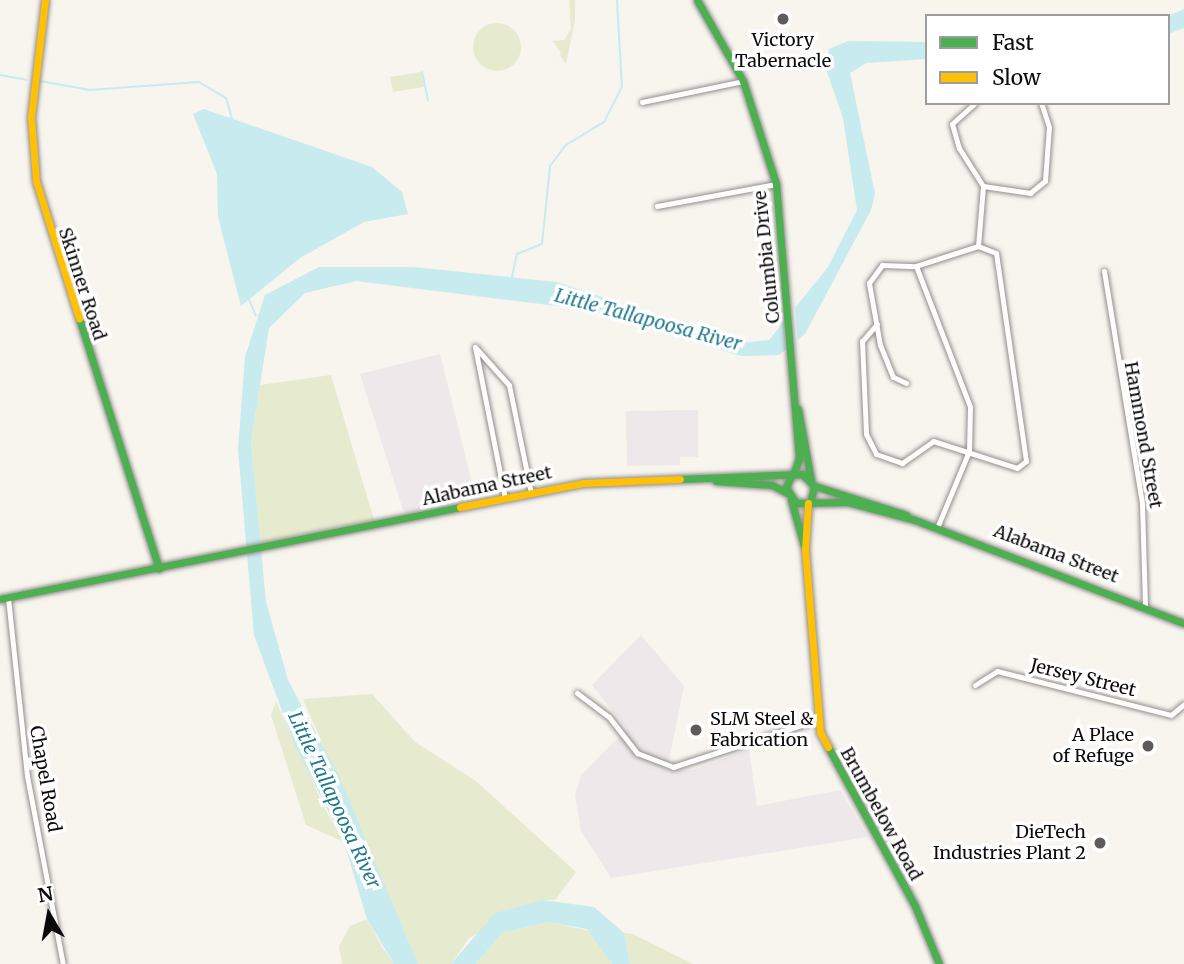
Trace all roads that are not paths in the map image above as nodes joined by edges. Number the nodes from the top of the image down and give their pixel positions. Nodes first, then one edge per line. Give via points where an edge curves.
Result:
1 (45, 0) edge
2 (697, 0) edge
3 (743, 81) junction
4 (642, 102) dead end
5 (973, 105) edge
6 (1042, 105) edge
7 (776, 184) junction
8 (982, 186) junction
9 (657, 206) dead end
10 (978, 246) junction
11 (916, 265) junction
12 (1104, 271) dead end
13 (877, 324) junction
14 (906, 383) dead end
15 (795, 402) junction
16 (969, 451) junction
17 (792, 475) junction
18 (705, 478) junction
19 (813, 483) junction
20 (531, 493) junction
21 (789, 497) junction
22 (505, 498) junction
23 (809, 503) junction
24 (915, 520) junction
25 (937, 528) junction
26 (804, 550) junction
27 (159, 569) junction
28 (4, 599) edge
29 (1145, 605) junction
30 (1184, 623) edge
31 (975, 685) dead end
32 (577, 693) dead end
33 (1184, 704) edge
34 (817, 720) junction
35 (63, 964) edge
36 (939, 964) edge

1 - 27 main road, Skinner Road via 31,117 36,181
2 - 3 main road, Columbia Drive
3 - 4 street
3 - 7 main road, Columbia Drive
5 - 8 street via 952,124
6 - 8 street via 1049,127 1045,181 1030,193
7 - 9 street
7 - 15 main road, Columbia Drive
8 - 10 street
10 - 11 street
10 - 16 street via 996,253 1027,453 1017,468
11 - 13 street via 883,265 874,274 869,282
11 - 16 street via 970,407
12 - 29 street, Hammond Street via 1142,504
13 - 14 street via 893,377
13 - 16 street via 862,341 871,448 902,463 933,441
15 - 17 main road, Columbia Drive via 799,458
15 - 19 main road, Columbia Drive
16 - 25 street
17 - 18 main road, Alabama Street
17 - 19 main road, Alabama Street
17 - 21 main road, Columbia Drive
18 - 20 main road, Alabama Street via 626,479
18 - 21 main road, Alabama Street via 772,485
19 - 23 main road, Brumbelow Road
19 - 24 main road, Alabama Street
20 - 22 main road, Alabama Street
20 - 22 street via 509,385 475,347
21 - 23 main road, Alabama Street
21 - 26 main road, Brumbelow Road
22 - 27 main road, Alabama Street
23 - 24 main road, Alabama Street via 848,502
23 - 26 main road, Brumbelow Road
24 - 25 main road, Alabama Street
25 - 29 main road, Alabama Street
26 - 34 main road, Brumbelow Road
27 - 28 main road, Alabama Street
28 - 35 street, Chapel Road via 27,776
29 - 30 main road, Alabama Street
31 - 33 street, Jersey Street via 997,671 1171,715
32 - 34 street via 609,717 637,753 673,767
34 - 36 main road, Brumbelow Road

